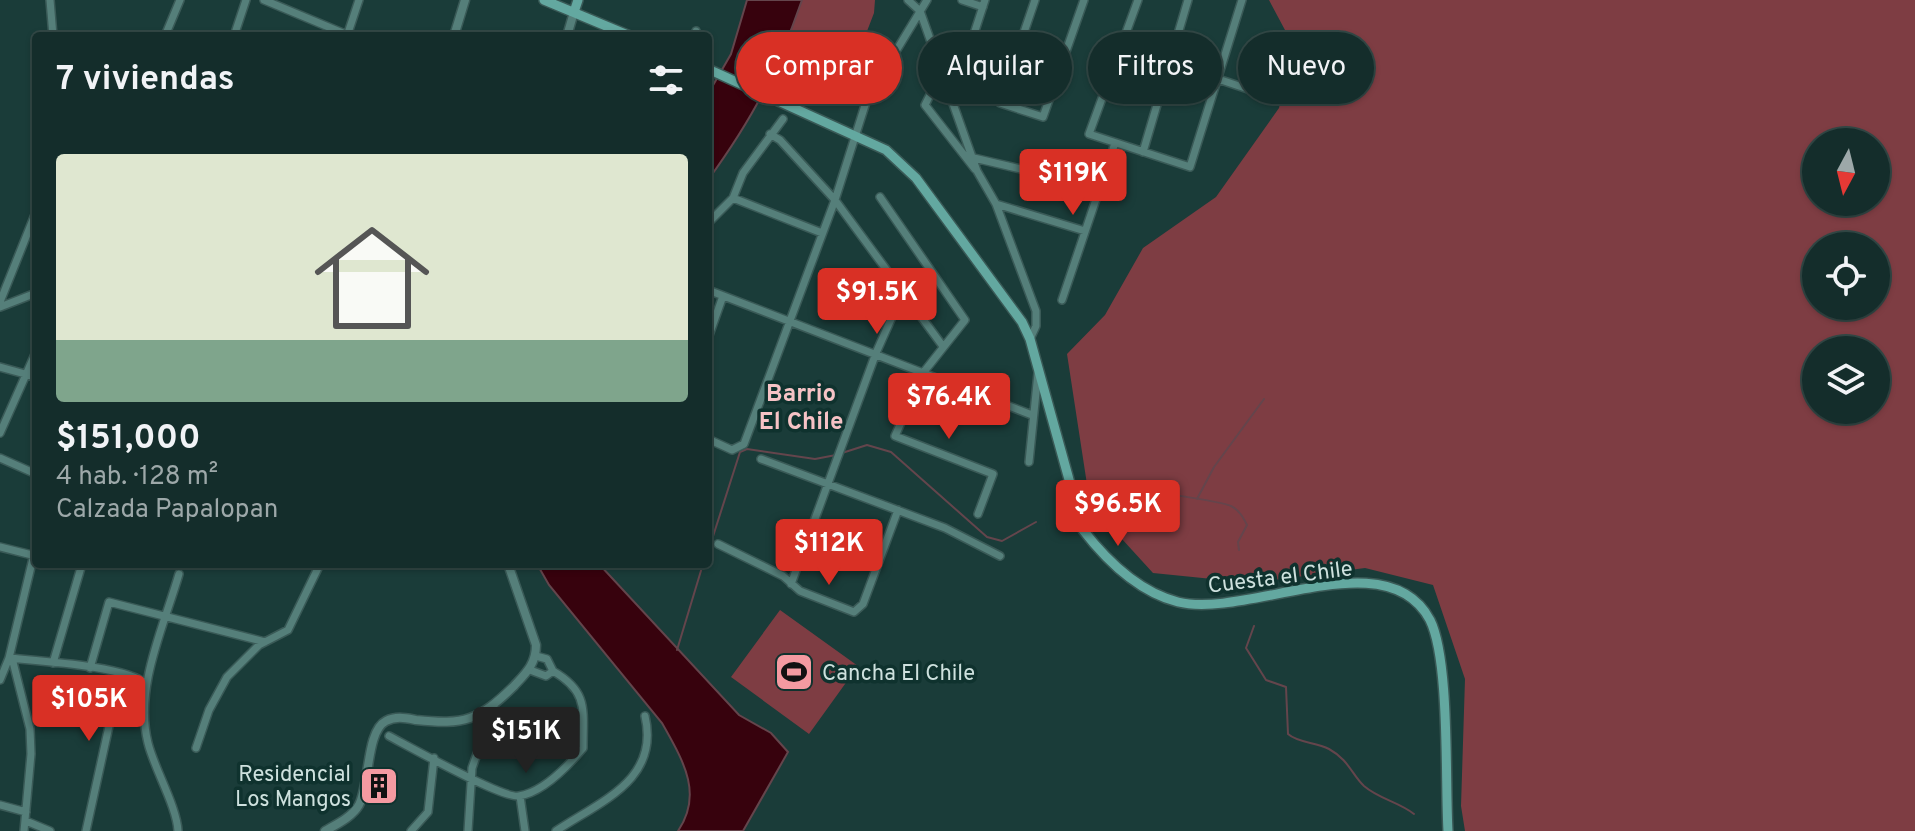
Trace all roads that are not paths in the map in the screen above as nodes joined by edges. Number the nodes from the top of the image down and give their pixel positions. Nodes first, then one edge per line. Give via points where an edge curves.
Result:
1 (50, 0) edge
2 (180, 0) edge
3 (246, 0) edge
4 (264, 0) edge
5 (359, 0) edge
6 (465, 0) edge
7 (544, 0) edge
8 (578, 0) edge
9 (908, 0) edge
10 (927, 0) edge
11 (962, 0) edge
12 (1035, 0) edge
13 (1084, 0) edge
14 (1138, 0) edge
15 (1188, 0) edge
16 (1242, 0) edge
17 (984, 3) edge
18 (920, 11) junction
19 (574, 12) junction
20 (53, 32) edge
21 (167, 32) edge
22 (235, 32) edge
23 (339, 32) edge
24 (349, 32) edge
25 (455, 32) edge
26 (568, 32) edge
27 (621, 32) edge
28 (927, 32) edge
29 (975, 32) edge
30 (1125, 32) edge
31 (1179, 32) edge
32 (1222, 66) edge
33 (712, 71) edge
34 (926, 104) edge
35 (953, 104) edge
36 (1099, 104) edge
37 (1157, 104) edge
38 (1210, 104) edge
39 (783, 119) dead end
40 (770, 134) junction
41 (857, 135) junction
42 (1115, 143) junction
43 (1143, 152) junction
44 (974, 158) junction
45 (977, 171) junction
46 (1097, 194) junction
47 (880, 197) dead end
48 (733, 198) junction
49 (835, 200) junction
50 (996, 204) junction
51 (712, 219) edge
52 (32, 222) edge
53 (1085, 231) junction
54 (822, 233) junction
55 (904, 290) junction
56 (712, 292) edge
57 (32, 294) edge
58 (723, 296) junction
59 (1062, 300) dead end
60 (0, 304) edge
61 (789, 319) junction
62 (712, 327) edge
63 (1030, 339) junction
64 (942, 345) junction
65 (876, 353) junction
66 (32, 362) edge
67 (0, 367) edge
68 (1039, 371) junction
69 (923, 373) junction
70 (27, 375) junction
71 (32, 376) edge
72 (1032, 415) junction
73 (0, 433) edge
74 (712, 441) edge
75 (0, 458) edge
76 (761, 459) dead end
77 (1029, 462) dead end
78 (32, 472) edge
79 (828, 484) junction
80 (898, 510) junction
81 (978, 514) dead end
82 (718, 544) dead end
83 (0, 547) edge
84 (32, 555) joint
85 (1000, 556) dead end
86 (81, 568) edge
87 (318, 568) edge
88 (509, 568) edge
89 (179, 574) dead end
90 (791, 584) junction
91 (167, 617) junction
92 (265, 642) junction
93 (536, 656) junction
94 (11, 658) junction
95 (53, 663) junction
96 (90, 668) junction
97 (530, 670) junction
98 (553, 671) junction
99 (0, 680) edge
100 (146, 684) junction
101 (494, 706) junction
102 (143, 716) junction
103 (645, 716) dead end
104 (389, 736) dead end
105 (196, 748) dead end
106 (434, 758) junction
107 (472, 777) junction
108 (520, 796) junction
109 (0, 805) edge
110 (26, 816) junction
111 (24, 831) edge
112 (50, 831) edge
113 (86, 831) edge
114 (178, 831) edge
115 (325, 831) edge
116 (411, 831) edge
117 (468, 831) edge
118 (525, 831) edge
119 (556, 831) edge
120 (1448, 831) edge

1 - 20 street
2 - 21 street
3 - 22 street
4 - 23 street
5 - 24 street
6 - 25 street
7 - 19 main road
8 - 19 main road
9 - 18 street
10 - 18 street
11 - 17 street
12 - 13 street via 1000,102 1043,117
14 - 30 street
15 - 31 street
16 - 32 street
17 - 29 street
18 - 28 street
18 - 41 street via 867,99
19 - 26 street
19 - 27 main road
33 - 41 main road, Cuesta el Chile
34 - 45 street
35 - 44 street
36 - 42 street via 1089,134
37 - 43 street
38 - 43 street via 1190,167
39 - 40 street
40 - 48 street
40 - 49 street
41 - 49 street
41 - 63 main road, Cuesta el Chile via 886,150 916,178
42 - 43 street
42 - 46 street
44 - 45 street
44 - 46 street
45 - 50 street
46 - 53 street
47 - 64 street via 965,320
48 - 51 street
48 - 54 street
49 - 54 street
49 - 55 street
50 - 53 street
50 - 63 street via 1036,311
52 - 60 street
53 - 59 street
54 - 61 street
55 - 64 street
55 - 65 street
56 - 58 street
57 - 60 street
58 - 61 street
58 - 62 street
61 - 65 street
61 - 74 street via 744,444 732,450
63 - 68 main road, Cuesta el Chile
64 - 69 street
65 - 69 street
65 - 79 street
66 - 70 street
67 - 70 street
68 - 72 street
68 - 120 main road, Cuesta el Chile via 1083,530 1103,557 1127,576 1177,602 1207,605 1348,583 1397,588 1415,600 1430,621 1440,651
69 - 72 street
69 - 81 street via 895,436 993,474
70 - 71 street
70 - 73 street
72 - 77 street
75 - 78 street
76 - 79 street
79 - 80 street
79 - 90 street
80 - 85 street
80 - 90 street via 863,604 854,612
82 - 90 street
83 - 84 street
84 - 94 street
86 - 95 street
87 - 92 street via 288,630
88 - 93 street
89 - 91 street
91 - 92 street
91 - 96 street via 109,602
91 - 100 street
92 - 105 street via 227,677
93 - 97 street
93 - 98 street via 547,659
94 - 95 street
94 - 99 street
94 - 110 street via 30,729
95 - 96 street
96 - 100 street
97 - 98 street via 546,676
97 - 101 street
98 - 108 street via 573,682 580,693 583,748 564,771
100 - 102 street
101 - 107 street
101 - 115 street via 460,724 394,717 381,723 357,808
102 - 113 street via 111,717
102 - 114 street
103 - 119 street via 649,734 638,773
104 - 106 street
106 - 107 street
106 - 116 street via 428,812
107 - 108 street via 499,793
107 - 117 street
108 - 118 street
109 - 110 street
110 - 111 street
110 - 112 street

